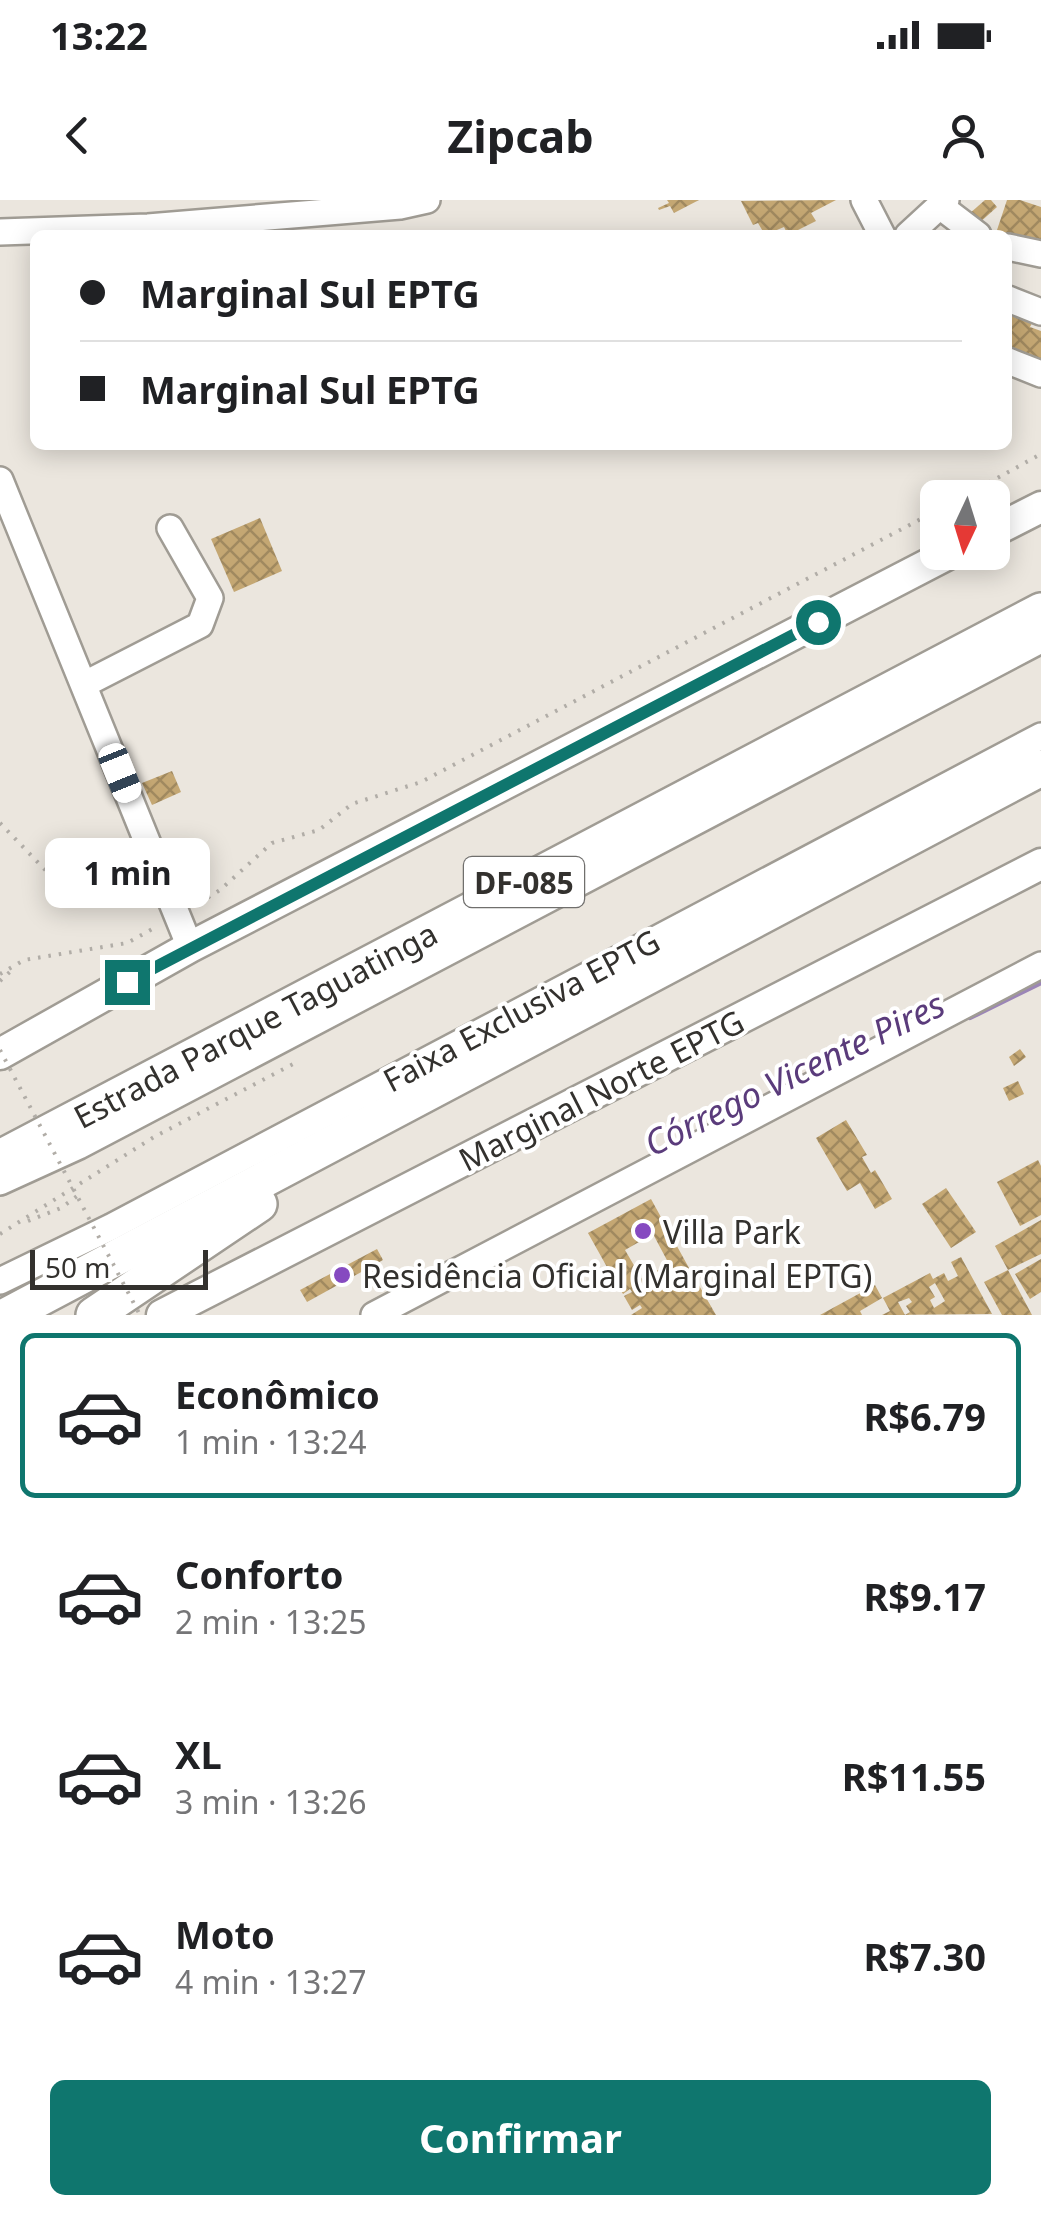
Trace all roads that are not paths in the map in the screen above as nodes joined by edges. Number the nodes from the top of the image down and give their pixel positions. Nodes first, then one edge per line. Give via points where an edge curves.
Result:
1 (428, 200) edge
2 (864, 200) edge
3 (943, 203) edge
4 (59, 230) edge
5 (879, 230) edge
6 (913, 230) edge
7 (973, 230) edge
8 (30, 231) edge
9 (0, 232) edge
10 (1012, 248) edge
11 (1041, 254) edge
12 (1012, 301) edge
13 (1041, 312) edge
14 (1012, 363) edge
15 (1041, 374) edge
16 (0, 480) edge
17 (1041, 507) edge
18 (1010, 523) edge
19 (170, 528) dead end
20 (920, 569) edge
21 (1041, 611) edge
22 (1041, 640) edge
23 (85, 684) junction
24 (1041, 736) edge
25 (1041, 768) edge
26 (1041, 864) edge
27 (190, 946) junction
28 (1041, 965) edge
29 (0, 1052) edge
30 (418, 1098) junction
31 (2, 1163) edge
32 (0, 1281) edge
33 (8, 1315) edge
34 (94, 1315) edge
35 (162, 1315) edge
36 (374, 1315) edge

1 - 4 street
2 - 5 street
3 - 6 street
3 - 7 street
8 - 9 street
10 - 11 street
12 - 13 street
14 - 15 street
16 - 23 street
17 - 18 main road
19 - 23 street via 210,598 200,625
20 - 27 main road
21 - 31 highway, Estrada Parque Taguatinga / DF-085
22 - 31 street via 79,1146
23 - 27 street
24 - 32 street, Faixa Exclusiva EPTG
25 - 30 highway
26 - 35 main road, Marginal Norte EPTG
27 - 29 main road
28 - 36 street
30 - 33 highway
30 - 34 highway

